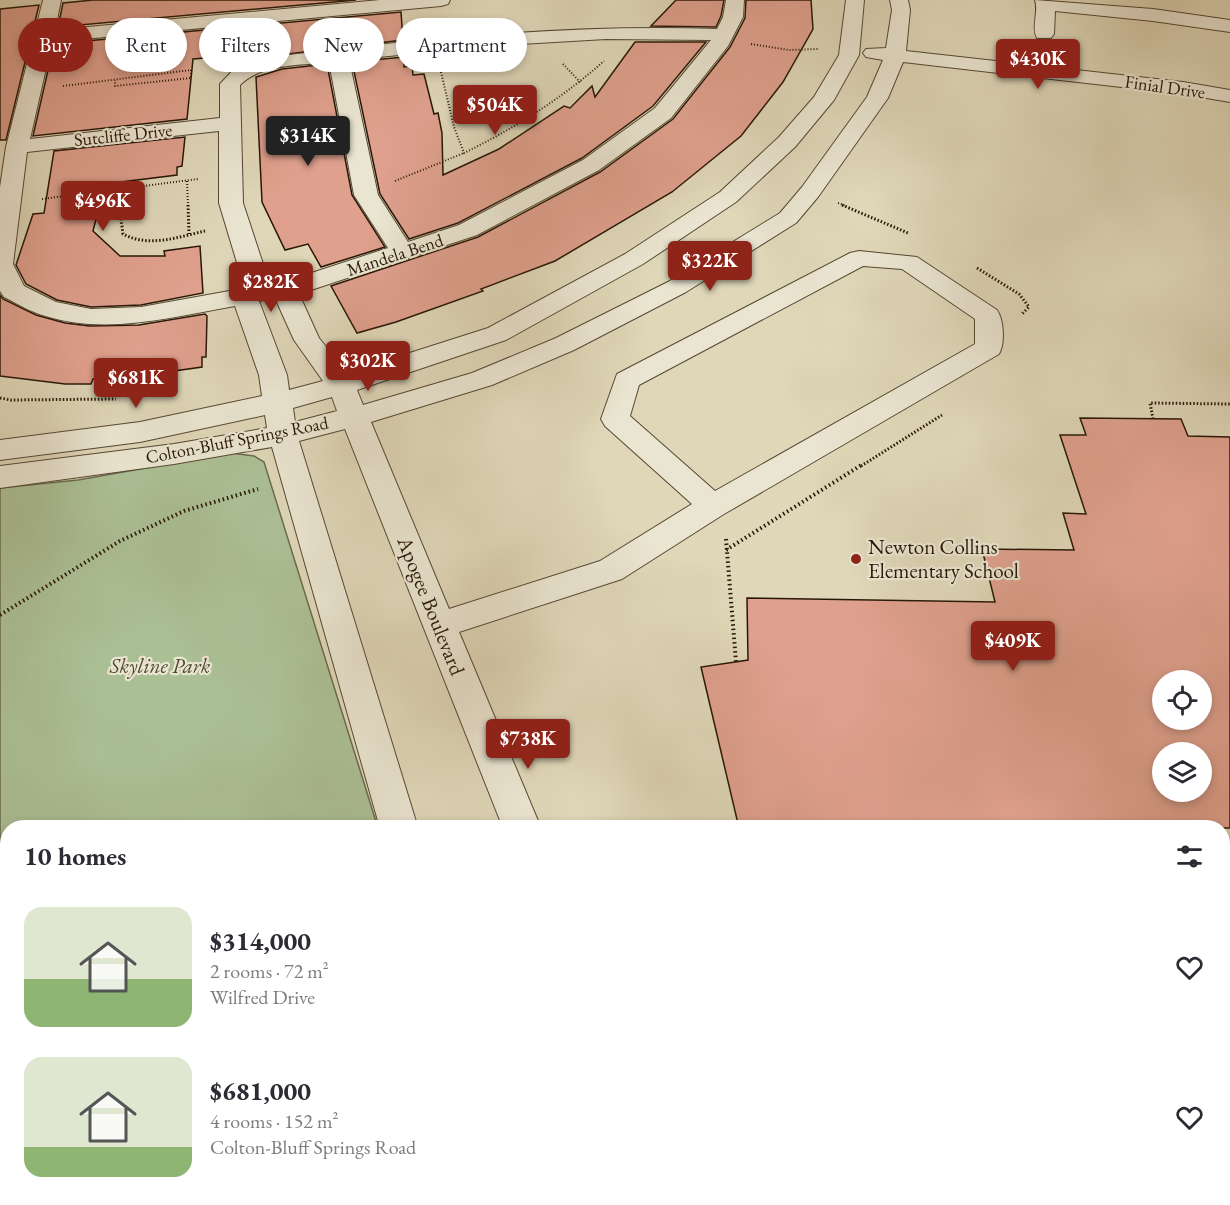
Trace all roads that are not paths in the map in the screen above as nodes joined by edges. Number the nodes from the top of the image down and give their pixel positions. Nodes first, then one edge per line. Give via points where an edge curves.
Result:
1 (52, 0) edge
2 (735, 0) edge
3 (855, 0) edge
4 (899, 0) edge
5 (1045, 2) edge
6 (48, 18) edge
7 (396, 24) edge
8 (1230, 26) edge
9 (527, 28) edge
10 (1044, 34) dead end
11 (93, 35) edge
12 (723, 35) junction
13 (850, 50) junction
14 (895, 56) junction
15 (303, 60) edge
16 (35, 72) edge
17 (341, 72) edge
18 (1230, 96) edge
19 (230, 123) junction
20 (17, 147) junction
21 (403, 252) junction
22 (249, 286) junction
23 (284, 289) junction
24 (341, 385) junction
25 (276, 403) junction
26 (353, 416) junction
27 (283, 435) junction
28 (0, 450) edge
29 (0, 477) edge
30 (713, 506) junction
31 (440, 626) junction
32 (397, 820) edge
33 (519, 820) edge

1 - 6 street
2 - 12 street, Mandela Bend via 733,17
3 - 13 street, Colton-Bluff Springs Road
4 - 14 street, Colton-Bluff Springs Road
5 - 8 street
5 - 10 street
7 - 11 street
9 - 12 street
12 - 21 street, Mandela Bend via 663,113 591,165 468,230
13 - 14 street, Finial Drive
13 - 24 street, Colton-Bluff Springs Road via 823,100 787,142 728,197 634,259 497,334
14 - 18 street, Finial Drive
14 - 26 street, Colton-Bluff Springs Road via 871,105 788,218 677,287 565,344 482,379
15 - 19 street via 256,65 242,72 230,84
16 - 20 street
17 - 21 street via 365,189 382,223
19 - 20 street, Sutcliffe Drive
19 - 22 street via 231,202
20 - 22 street via 1,264 13,291 49,309 91,317 141,315
21 - 23 street, Mandela Bend
22 - 23 street
22 - 25 street via 273,375
23 - 24 street, Apogee Boulevard via 307,340
24 - 25 street, Colton-Bluff Springs Road
24 - 26 street, Apogee Boulevard
25 - 27 street
25 - 28 street, Colton-Bluff Springs Road via 140,432
26 - 27 street, Colton-Bluff Springs Road
26 - 31 street, Apogee Boulevard
27 - 29 street, Colton-Bluff Springs Road via 162,456
27 - 32 street
30 - 30 street via 989,348 988,316 908,262 859,258 627,380 615,419
30 - 31 street via 611,570
31 - 33 street, Apogee Boulevard

